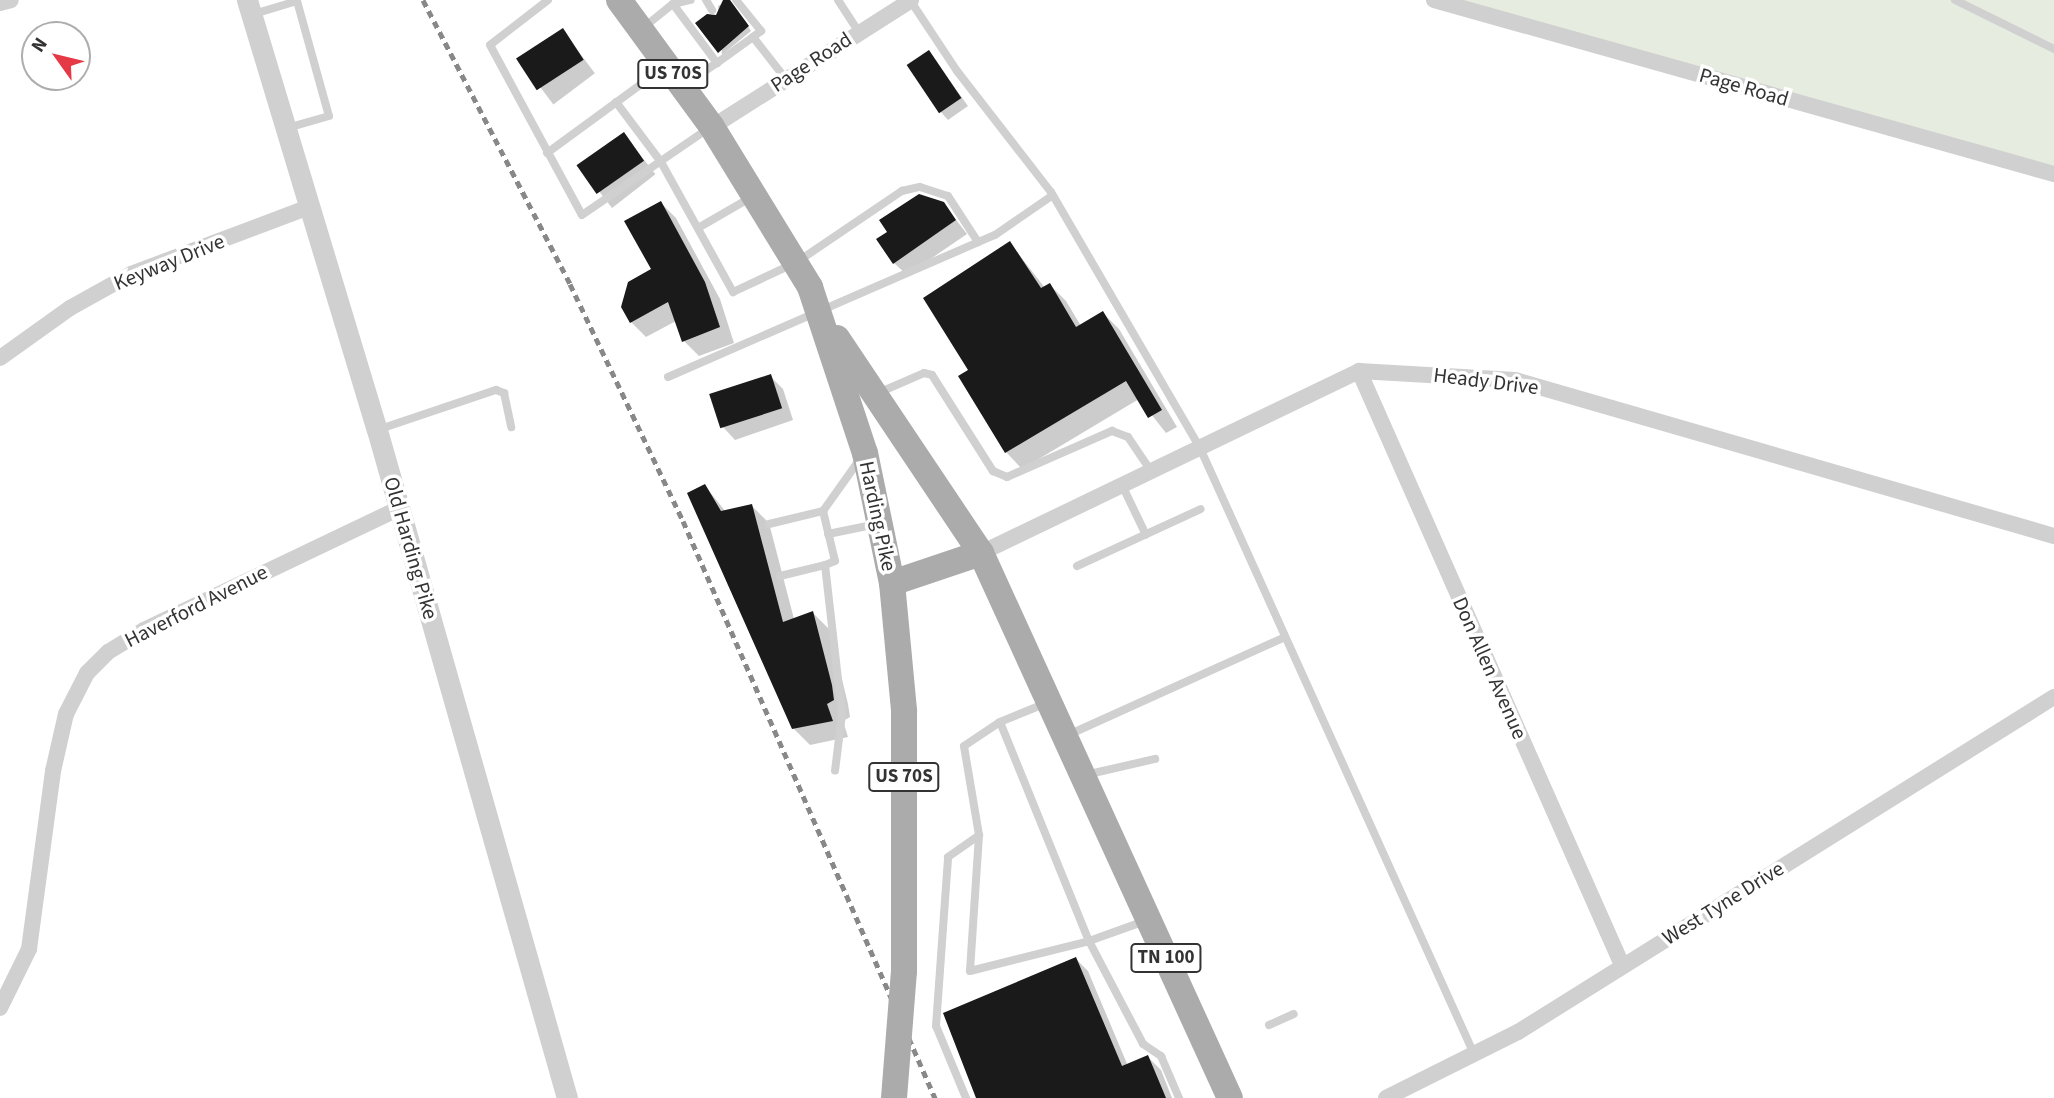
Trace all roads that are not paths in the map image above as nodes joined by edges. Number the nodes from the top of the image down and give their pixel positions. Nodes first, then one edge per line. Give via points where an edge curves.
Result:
1 (11, 0) edge
2 (548, 0) edge
3 (619, 0) edge
4 (691, 0) edge
5 (706, 0) edge
6 (736, 0) edge
7 (838, 0) edge
8 (911, 0) edge
9 (1434, 0) edge
10 (1955, 0) edge
11 (0, 3) edge
12 (673, 4) junction
13 (249, 7) edge
14 (712, 10) dead end
15 (640, 30) junction
16 (858, 31) junction
17 (753, 37) junction
18 (734, 38) dead end
19 (741, 46) junction
20 (2054, 49) edge
21 (717, 63) junction
22 (666, 65) junction
23 (785, 78) junction
24 (683, 88) junction
25 (616, 102) junction
26 (712, 127) junction
27 (287, 128) junction
28 (547, 153) junction
29 (661, 162) junction
30 (2054, 174) edge
31 (756, 195) junction
32 (1053, 195) junction
33 (312, 206) junction
34 (698, 228) junction
35 (978, 242) junction
36 (797, 262) junction
37 (821, 313) junction
38 (0, 358) edge
39 (1359, 372) junction
40 (668, 377) dead end
41 (875, 394) junction
42 (511, 427) dead end
43 (377, 430) junction
44 (1200, 448) junction
45 (865, 453) junction
46 (1151, 471) junction
47 (1122, 485) junction
48 (400, 508) junction
49 (1201, 509) dead end
50 (823, 510) junction
51 (881, 523) junction
52 (769, 524) dead end
53 (828, 534) junction
54 (1146, 535) junction
55 (2054, 536) edge
56 (981, 553) junction
57 (825, 565) junction
58 (1077, 566) dead end
59 (780, 576) dead end
60 (892, 583) junction
61 (1285, 637) junction
62 (2054, 697) edge
63 (1049, 702) junction
64 (1000, 722) junction
65 (1065, 737) junction
66 (1155, 759) dead end
67 (835, 771) dead end
68 (1082, 776) junction
69 (979, 835) junction
70 (1148, 920) junction
71 (1089, 941) junction
72 (1622, 965) junction
73 (0, 1008) edge
74 (1294, 1014) dead end
75 (1269, 1025) dead end
76 (1474, 1054) junction
77 (567, 1098) edge
78 (894, 1098) edge
79 (966, 1098) edge
80 (1180, 1098) edge
81 (1230, 1098) edge
82 (1386, 1098) edge

1 - 11 street
2 - 28 lane via 490,45
3 - 15 main road, Harding Pike / US 70S
4 - 12 lane
5 - 14 lane
6 - 17 lane via 761,31
7 - 16 lane
8 - 16 street, Page Road
8 - 32 lane via 957,71
9 - 30 street, Page Road
10 - 20 lane
12 - 15 lane
12 - 21 lane
13 - 27 street, Old Harding Pike
13 - 27 lane via 297,1 329,116
15 - 22 main road, Harding Pike / US 70S
16 - 23 street, Page Road
17 - 19 lane
17 - 23 lane
18 - 19 lane
19 - 21 lane
21 - 24 lane
22 - 24 main road, Harding Pike / US 70S
22 - 25 lane
23 - 26 street, Page Road
24 - 26 main road, Harding Pike / US 70S
25 - 28 lane
25 - 29 lane
26 - 29 lane
26 - 31 main road, Harding Pike / US 70S
27 - 33 street, Old Harding Pike
28 - 29 lane via 582,215
29 - 34 lane
31 - 34 lane
31 - 36 main road, Harding Pike / US 70S
32 - 35 lane
32 - 44 lane
33 - 38 street, Keyway Drive via 131,274 70,308
33 - 43 street, Old Harding Pike
34 - 36 lane via 733,292
35 - 36 lane via 948,196 920,187 902,191
35 - 37 lane
36 - 37 main road, Harding Pike / US 70S
37 - 40 lane
37 - 41 main road, TN 100
37 - 45 main road, Harding Pike / US 70S
39 - 44 street, Heady Drive
39 - 55 street, Heady Drive via 1515,380
39 - 72 street, Don Allen Avenue
41 - 46 lane via 923,373 932,374 993,471 1007,477 1112,431 1128,437
41 - 56 main road, TN 100
42 - 43 lane via 504,393 496,390
43 - 48 street, Old Harding Pike
44 - 46 street, Heady Drive
44 - 61 lane
45 - 50 lane
45 - 51 main road, Harding Pike / US 70S
46 - 47 street, Heady Drive
47 - 54 lane
47 - 56 street, Heady Drive
48 - 73 street, Haverford Avenue via 144,631 108,652 87,673 66,714 53,771 29,949
48 - 77 street, Old Harding Pike
49 - 54 lane
50 - 52 lane
50 - 53 lane
51 - 53 lane
51 - 60 main road, Harding Pike / US 70S
53 - 57 lane via 835,561
54 - 58 lane
56 - 60 main road
56 - 63 main road, TN 100
57 - 59 lane
57 - 67 lane via 842,714
60 - 78 main road, Harding Pike / US 70S, bridge via 904,711 904,971
61 - 65 lane
61 - 76 lane
62 - 72 street, West Tyne Drive
63 - 64 lane
63 - 65 main road, TN 100
64 - 69 lane via 964,746
64 - 71 lane
65 - 68 main road, TN 100
66 - 68 lane
68 - 70 main road, TN 100
69 - 71 lane via 970,971
69 - 79 lane via 948,858 936,1026
70 - 71 lane
70 - 81 main road, TN 100
71 - 80 lane via 1143,1044 1161,1056
72 - 76 street, West Tyne Drive via 1518,1032
74 - 75 lane
76 - 82 street, West Tyne Drive

